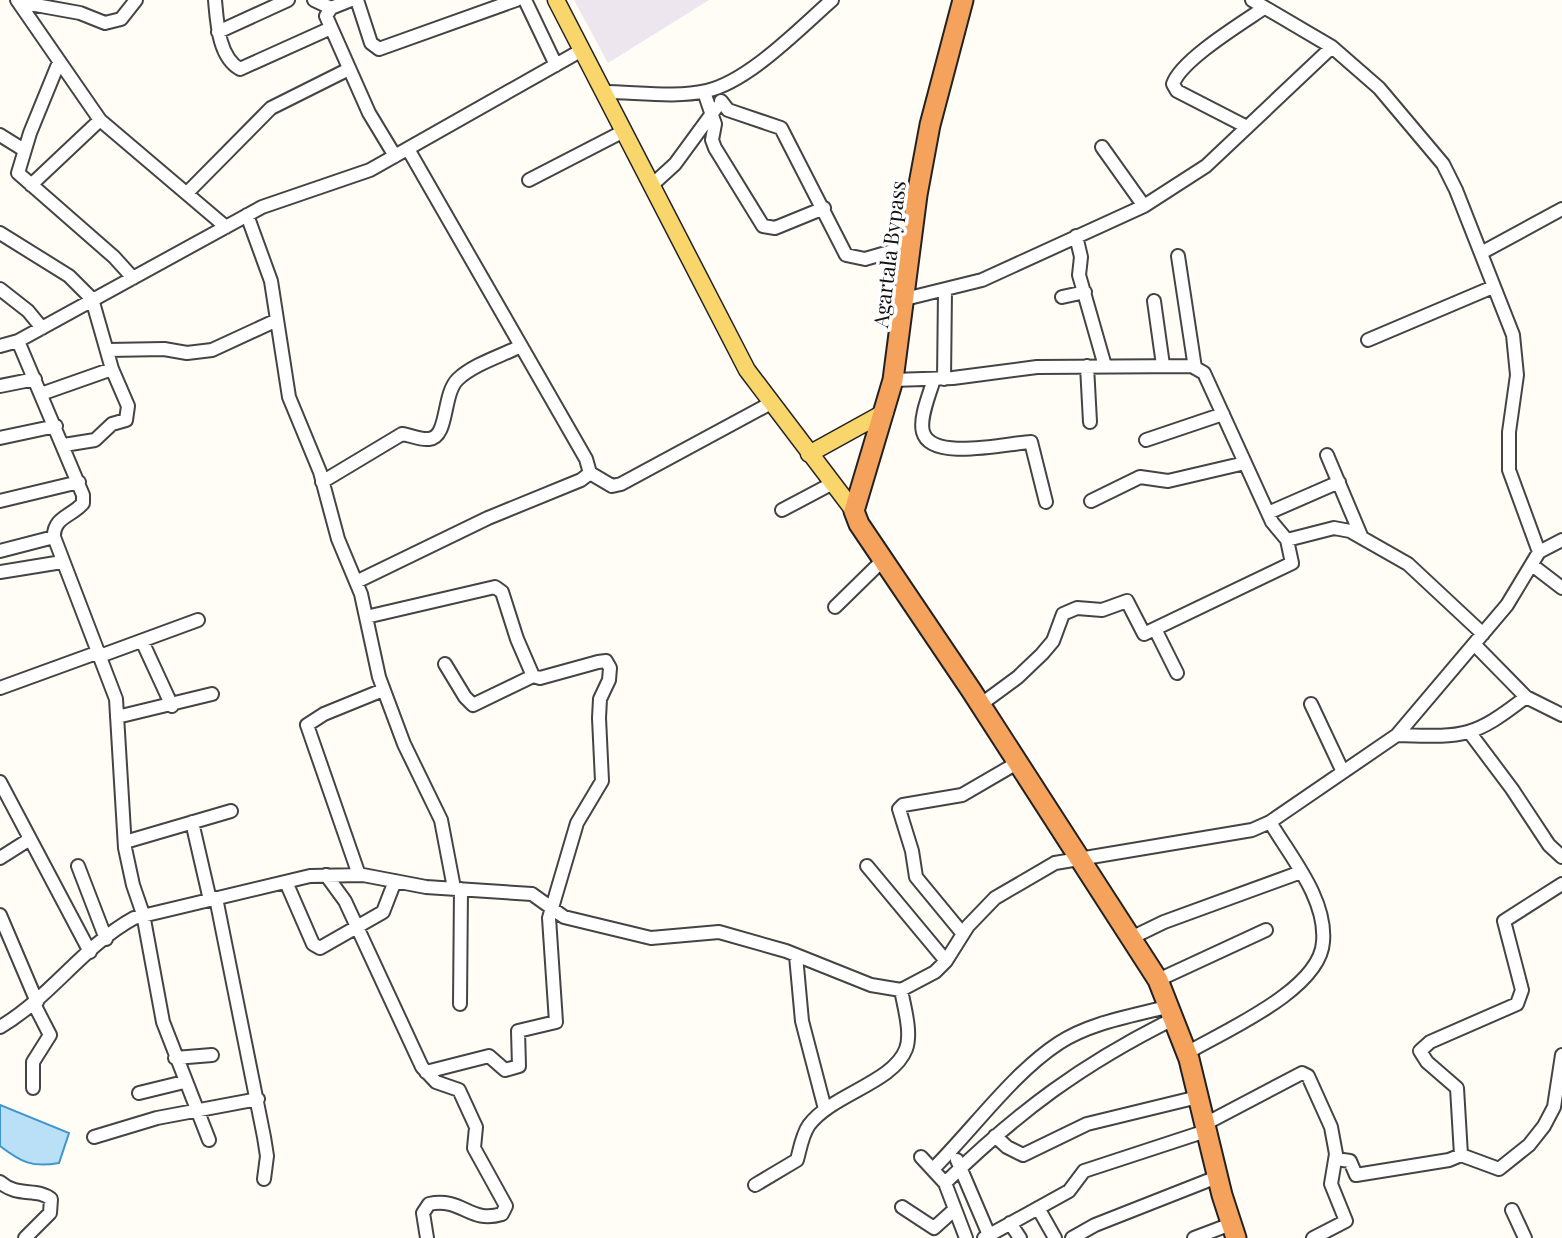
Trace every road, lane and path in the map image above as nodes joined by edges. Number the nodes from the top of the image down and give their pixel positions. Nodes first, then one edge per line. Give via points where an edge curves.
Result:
1 (77, 0) edge
2 (136, 0) edge
3 (215, 0) edge
4 (314, 0) edge
5 (351, 0) edge
6 (357, 0) edge
7 (516, 0) edge
8 (525, 0) edge
9 (556, 0) edge
10 (832, 0) edge
11 (962, 0) edge
12 (1252, 0) edge
13 (18, 1) edge
14 (282, 1) edge
15 (331, 8) junction
16 (1264, 8) junction
17 (80, 13) junction
18 (331, 28) junction
19 (218, 32) junction
20 (1332, 47) junction
21 (582, 50) junction
22 (59, 62) junction
23 (556, 65) junction
24 (349, 69) junction
25 (725, 85) junction
26 (604, 92) junction
27 (704, 92) junction
28 (721, 101) junction
29 (713, 113) junction
30 (100, 120) junction
31 (1247, 127) junction
32 (624, 131) junction
33 (0, 135) edge
34 (1102, 148) dead end
35 (408, 149) junction
36 (24, 150) junction
37 (395, 156) junction
38 (529, 180) dead end
39 (31, 185) junction
40 (652, 185) junction
41 (187, 193) junction
42 (1144, 206) junction
43 (824, 208) junction
44 (1562, 209) edge
45 (247, 215) junction
46 (226, 227) junction
47 (0, 233) edge
48 (1076, 236) junction
49 (910, 246) junction
50 (1481, 253) junction
51 (1178, 256) dead end
52 (133, 278) junction
53 (1493, 287) junction
54 (0, 289) edge
55 (945, 291) junction
56 (1085, 292) junction
57 (1062, 297) dead end
58 (92, 299) junction
59 (905, 299) junction
60 (1154, 301) dead end
61 (277, 320) junction
62 (42, 328) junction
63 (1368, 340) dead end
64 (18, 341) junction
65 (0, 346) edge
66 (521, 346) junction
67 (108, 350) junction
68 (1163, 365) junction
69 (1087, 366) junction
70 (1105, 366) junction
71 (1195, 368) junction
72 (112, 369) junction
73 (35, 379) junction
74 (939, 379) junction
75 (893, 380) junction
76 (0, 386) edge
77 (41, 394) junction
78 (771, 403) junction
79 (886, 412) junction
80 (1223, 414) junction
81 (1090, 422) dead end
82 (56, 426) junction
83 (0, 438) edge
84 (1146, 440) dead end
85 (64, 445) junction
86 (809, 454) junction
87 (1327, 455) dead end
88 (1245, 463) junction
89 (590, 473) junction
90 (79, 482) junction
91 (322, 482) junction
92 (1339, 482) junction
93 (833, 483) junction
94 (0, 501) edge
95 (1091, 501) dead end
96 (1046, 502) dead end
97 (782, 510) dead end
98 (854, 511) junction
99 (1268, 513) junction
100 (54, 537) junction
101 (1362, 538) junction
102 (1287, 540) junction
103 (1562, 540) edge
104 (0, 551) edge
105 (1539, 552) junction
106 (883, 560) junction
107 (62, 562) junction
108 (1532, 565) junction
109 (0, 572) edge
110 (356, 582) junction
111 (1562, 588) edge
112 (835, 607) dead end
113 (366, 617) junction
114 (198, 620) dead end
115 (1155, 629) junction
116 (1478, 639) junction
117 (142, 641) junction
118 (100, 654) junction
119 (445, 664) dead end
120 (1177, 673) dead end
121 (533, 676) junction
122 (0, 688) edge
123 (383, 690) junction
124 (212, 694) dead end
125 (1526, 697) junction
126 (1311, 704) dead end
127 (980, 705) junction
128 (172, 706) junction
129 (1560, 711) edge
130 (117, 717) junction
131 (1470, 733) junction
132 (1397, 735) junction
133 (1017, 763) junction
134 (1343, 772) junction
135 (0, 782) edge
136 (231, 811) dead end
137 (192, 821) junction
138 (1270, 822) junction
139 (30, 839) junction
140 (125, 842) junction
141 (1562, 856) edge
142 (0, 858) edge
143 (1077, 858) junction
144 (78, 866) dead end
145 (867, 866) dead end
146 (1301, 872) junction
147 (326, 875) junction
148 (359, 875) junction
149 (286, 881) junction
150 (394, 881) junction
151 (1561, 887) edge
152 (457, 889) junction
153 (213, 899) junction
154 (553, 908) junction
155 (143, 914) junction
156 (2, 923) edge
157 (357, 929) junction
158 (1266, 930) dead end
159 (963, 934) junction
160 (1131, 938) junction
161 (106, 939) junction
162 (90, 952) junction
163 (796, 956) junction
164 (946, 961) junction
165 (1158, 981) junction
166 (901, 990) junction
167 (36, 1003) junction
168 (460, 1004) dead end
169 (1172, 1012) junction
170 (0, 1027) edge
171 (1187, 1053) junction
172 (212, 1055) dead end
173 (1562, 1055) edge
174 (175, 1058) junction
175 (426, 1072) junction
176 (184, 1082) junction
177 (33, 1088) dead end
178 (139, 1093) dead end
179 (1198, 1097) junction
180 (258, 1099) junction
181 (825, 1109) junction
182 (196, 1111) junction
183 (1206, 1127) junction
184 (995, 1136) junction
185 (94, 1137) dead end
186 (209, 1140) dead end
187 (951, 1151) junction
188 (1461, 1155) junction
189 (921, 1157) dead end
190 (1336, 1159) junction
191 (962, 1167) junction
192 (934, 1168) junction
193 (1217, 1177) junction
194 (264, 1179) dead end
195 (0, 1182) edge
196 (945, 1183) junction
197 (755, 1185) dead end
198 (902, 1207) dead end
199 (1038, 1208) junction
200 (954, 1210) junction
201 (1512, 1210) dead end
202 (1010, 1223) junction
203 (1233, 1231) edge
204 (987, 1236) edge
205 (25, 1238) edge
206 (427, 1238) edge
207 (966, 1238) edge
208 (1020, 1238) edge
209 (1055, 1238) edge
210 (1072, 1238) edge
211 (1194, 1238) edge
212 (1313, 1238) edge
213 (1525, 1238) edge

1 - 17 street
2 - 17 street via 113,23
3 - 19 street
4 - 15 street
5 - 15 street
6 - 7 street via 371,43 379,49
8 - 23 street
9 - 21 main road
10 - 25 street via 748,73
11 - 49 highway, Agartala Bypass via 930,125
12 - 16 street
13 - 17 street
13 - 22 street
14 - 19 street
15 - 18 street via 326,16
16 - 20 street
16 - 31 street via 1208,47 1173,84 1177,91
18 - 19 street via 240,69
18 - 24 street
20 - 31 street
20 - 50 street via 1379,88 1429,145 1456,190
21 - 23 street
21 - 26 main road
22 - 30 street
22 - 36 street
23 - 35 street
24 - 37 street
24 - 41 street via 271,108
25 - 27 street
25 - 28 street
26 - 27 street
26 - 32 main road
27 - 29 street
28 - 29 street
28 - 43 street via 729,110 781,128
29 - 40 street via 675,164
29 - 43 street via 715,148 763,226 775,228
30 - 39 street
30 - 41 street
31 - 42 street via 1206,166
32 - 38 street
32 - 40 main road
33 - 36 street
34 - 42 street
35 - 37 street
35 - 66 street
36 - 39 street via 18,173
37 - 45 street via 370,170
39 - 52 street
40 - 78 main road via 747,370
41 - 46 street
42 - 48 street
43 - 49 street via 846,256 864,259
44 - 50 street
45 - 46 street
45 - 61 street via 271,281
46 - 52 street
47 - 58 street via 69,276
48 - 55 street
48 - 56 street
49 - 59 highway, Agartala Bypass
50 - 53 street
51 - 71 street
52 - 58 street
53 - 63 street
53 - 105 street via 1513,335 1517,375 1509,470
54 - 62 street
55 - 59 street
55 - 74 street
56 - 57 street
56 - 70 street
58 - 62 street
58 - 67 street
59 - 75 highway, Agartala Bypass
60 - 68 street
61 - 67 street via 212,350
61 - 91 street via 289,397
62 - 64 street
64 - 65 street
64 - 73 street
66 - 89 street
66 - 91 street via 457,380 437,436 402,434
67 - 72 street
68 - 70 street
68 - 71 street
69 - 70 street
69 - 74 street
69 - 81 street
71 - 80 street via 1204,373
72 - 77 street
72 - 85 street via 128,406 126,420 112,424 95,440
73 - 76 street
73 - 77 street
74 - 75 street
74 - 96 street via 923,424 929,442 948,449 1031,442
75 - 79 highway, Agartala Bypass
77 - 82 street
78 - 86 main road
78 - 89 street via 621,484 612,486
79 - 86 main road
79 - 98 highway, Agartala Bypass
80 - 84 street
80 - 88 street
82 - 83 street
82 - 85 street
85 - 90 street
86 - 93 main road
87 - 92 street
88 - 95 street via 1168,481 1140,477
88 - 99 street
89 - 110 street
90 - 94 street
90 - 100 street via 83,503 60,520
91 - 110 street
92 - 99 street
92 - 101 street
93 - 97 street
93 - 98 main road
98 - 106 highway
99 - 102 street
100 - 104 street
100 - 107 street
101 - 102 street via 1334,528
101 - 116 street via 1408,564
102 - 115 street via 1292,563
103 - 105 street
105 - 108 street
106 - 112 street
106 - 127 highway
107 - 109 street
107 - 118 street
108 - 111 street
108 - 116 street
110 - 113 street
113 - 121 street via 495,587 502,592
113 - 123 street
114 - 117 street
115 - 120 street
115 - 127 street via 1141,632 1127,601 1096,611 1071,610 1063,614 1053,641 1031,666
116 - 125 street
116 - 132 street
117 - 118 street
117 - 128 street
118 - 122 street
118 - 130 street via 114,692
119 - 121 street via 473,705
121 - 154 street via 598,662 606,662 610,668 600,699 602,781 577,823
123 - 148 street via 307,725
123 - 152 street via 441,820
124 - 128 street
125 - 129 street
125 - 131 street
126 - 134 street
127 - 133 highway
128 - 130 street
130 - 140 street
131 - 132 street
131 - 141 street via 1549,845
132 - 134 street
133 - 143 highway
133 - 159 street via 962,795 899,809 916,877
134 - 138 street
135 - 139 street
136 - 137 street
137 - 140 street
137 - 153 street
138 - 143 street via 1252,830
138 - 146 street
139 - 142 street
139 - 162 street
140 - 155 street
143 - 159 street via 1055,863 1007,889
143 - 160 highway
144 - 161 street
145 - 164 street
146 - 160 street
146 - 171 street via 1322,926 1324,942 1315,965 1271,1004
147 - 148 street
147 - 149 street
147 - 157 street via 345,901
148 - 150 street
149 - 153 street
149 - 157 street via 315,947
150 - 152 street
150 - 157 street via 383,912
151 - 188 street via 1504,921 1522,990 1517,1004 1430,1042 1420,1051 1457,1088
152 - 154 street via 532,894
152 - 168 street
153 - 155 street
153 - 180 street
154 - 163 street via 573,920 638,936 719,932
154 - 175 street via 548,939 556,1022 517,1031 519,1066 512,1070 505,1070 489,1056
155 - 161 street
155 - 174 street via 163,1022
156 - 167 street
157 - 175 street
158 - 165 street
159 - 164 street
160 - 165 highway
161 - 162 street
162 - 167 street
163 - 166 street via 871,985
163 - 181 street via 802,1021
164 - 166 street
165 - 169 highway
166 - 181 street via 908,1038 901,1058
167 - 170 street
167 - 177 street via 50,1035 33,1062
169 - 171 highway
169 - 184 street via 1052,1089
169 - 187 street via 1081,1031 1058,1044
171 - 179 highway
172 - 174 street
173 - 188 street via 1554,1107 1529,1146 1499,1169
174 - 176 street
175 - 206 street via 436,1082 459,1090 476,1127 474,1148 506,1206 502,1214 480,1219 450,1202 429,1204 423,1213
176 - 178 street
176 - 182 street
179 - 183 highway
179 - 184 street via 1087,1124 1023,1155
180 - 182 street
180 - 194 street via 267,1156
181 - 197 street via 809,1125 797,1160
182 - 185 street
182 - 186 street
183 - 190 street via 1306,1073 1326,1112
183 - 193 highway
183 - 199 street via 1096,1165 1081,1174 1069,1191
184 - 191 street
187 - 191 street
187 - 192 street
188 - 190 street via 1356,1175 1350,1161
189 - 192 street
190 - 212 street via 1331,1184 1346,1221
191 - 196 street
191 - 204 street
192 - 196 street
193 - 203 highway
193 - 210 street
195 - 205 street via 15,1192 45,1194 51,1199 50,1213
196 - 200 street
198 - 200 street via 934,1228
199 - 202 street
199 - 209 street
200 - 207 street
201 - 213 street
202 - 204 street
202 - 208 street
203 - 211 street

